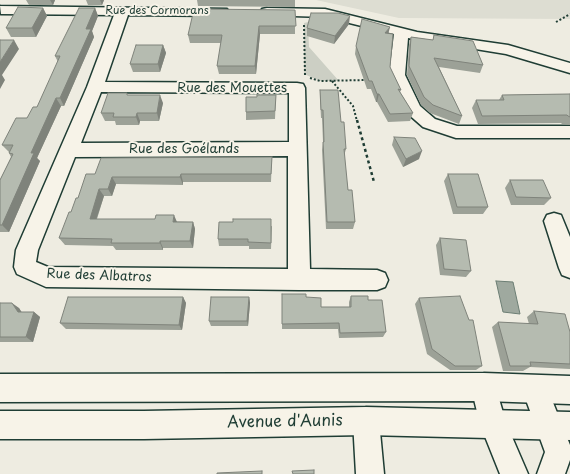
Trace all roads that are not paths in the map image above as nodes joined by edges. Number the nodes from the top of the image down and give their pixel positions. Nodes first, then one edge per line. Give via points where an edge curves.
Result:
1 (2, 7) edge
2 (123, 11) junction
3 (233, 12) edge
4 (256, 12) edge
5 (401, 33) junction
6 (570, 68) edge
7 (95, 87) junction
8 (570, 132) edge
9 (298, 149) junction
10 (70, 150) junction
11 (554, 221) dead end
12 (570, 268) edge
13 (299, 280) junction
14 (377, 280) dead end
15 (484, 387) junction
16 (0, 388) edge
17 (535, 389) junction
18 (570, 390) edge
19 (366, 421) junction
20 (493, 424) junction
21 (0, 425) edge
22 (559, 426) edge
23 (370, 474) edge
24 (514, 474) edge
25 (551, 474) edge

1 - 2 street, Rue des Cormorans
2 - 3 street, Rue des Cormorans
2 - 7 street, Rue des Albatros
4 - 5 street via 325,13
5 - 6 street via 508,50
5 - 8 street via 397,75 413,109 429,123 456,132
7 - 9 street, Rue des Mouettes via 297,88
7 - 10 street, Rue des Albatros
9 - 10 street, Rue des Goélands
9 - 13 street, Rue des Mouettes
10 - 13 street, Rue des Albatros via 27,250 25,267 46,277
11 - 12 street
13 - 14 street, Rue des Albatros
15 - 16 main road
15 - 17 main road
15 - 20 street
17 - 18 main road
17 - 22 street
19 - 20 main road, Avenue d'Aunis
19 - 21 main road, Avenue d'Aunis
19 - 23 street
20 - 22 main road, Avenue d'Aunis
20 - 24 street
22 - 25 street via 559,452

